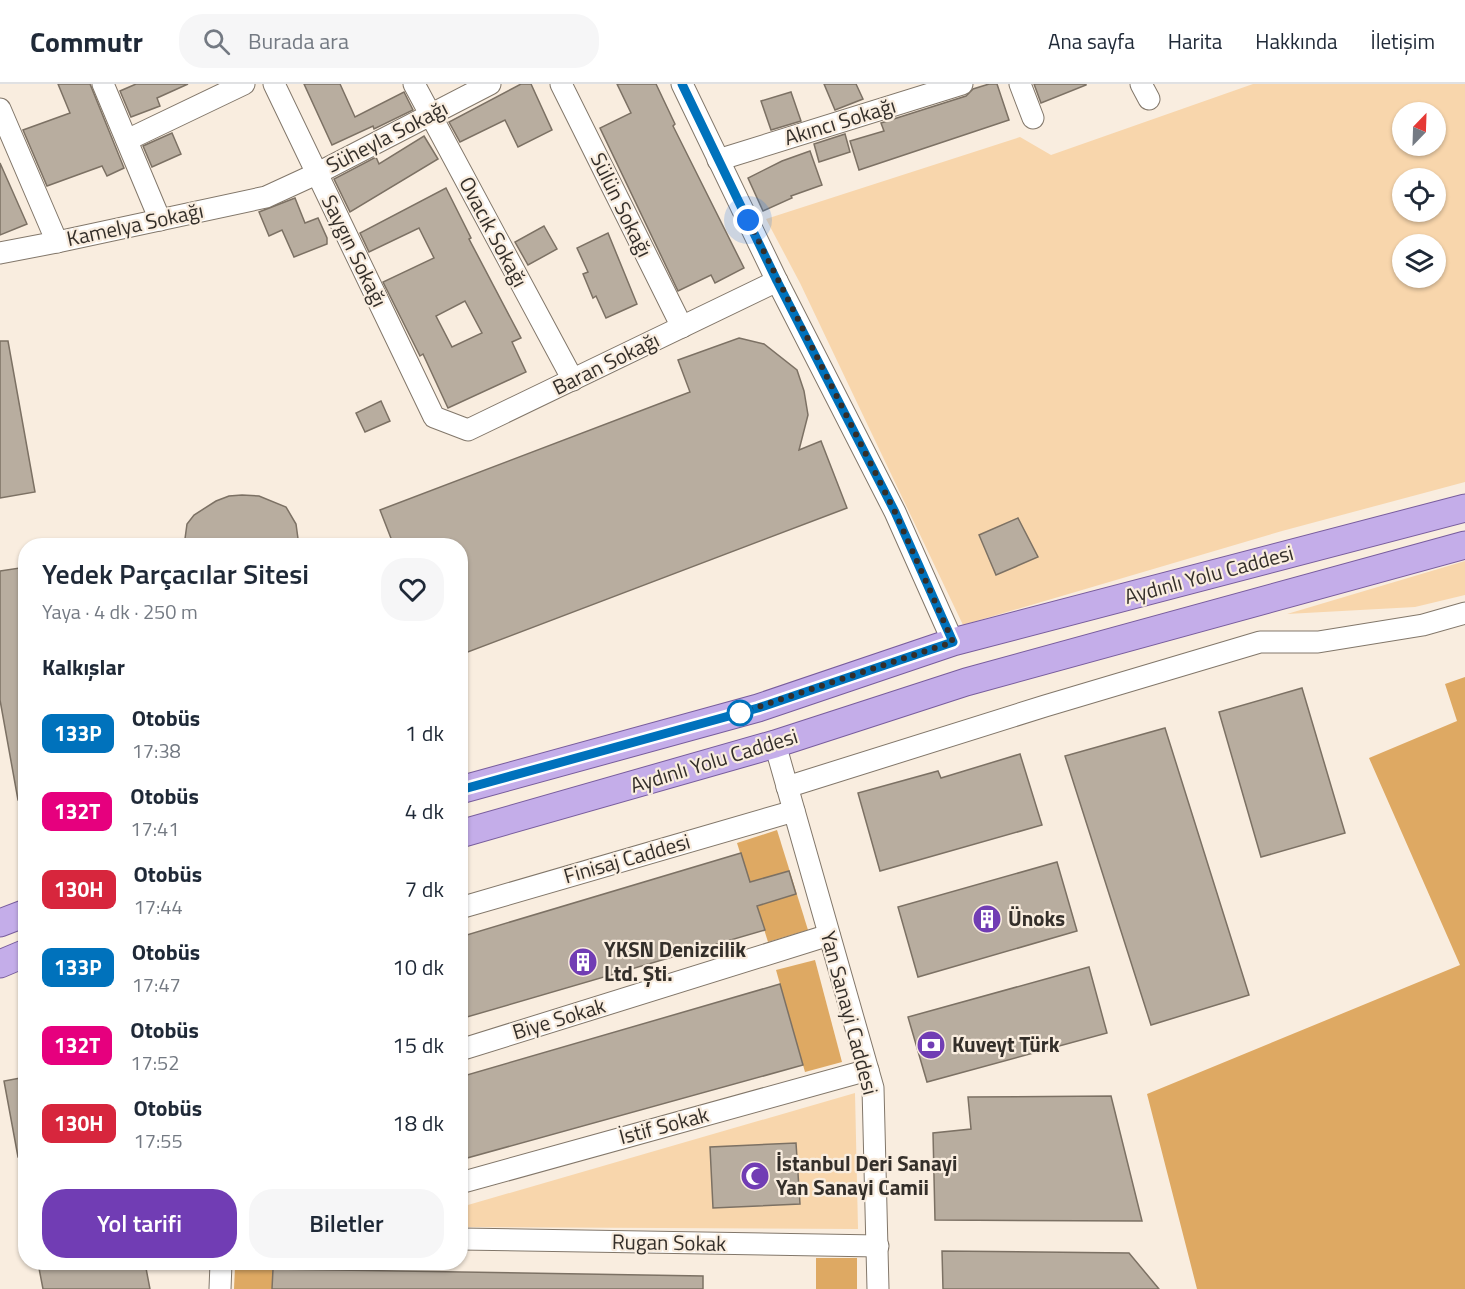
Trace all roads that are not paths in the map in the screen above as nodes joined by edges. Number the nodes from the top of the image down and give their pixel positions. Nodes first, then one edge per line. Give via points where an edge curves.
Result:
1 (103, 84) edge
2 (244, 84) edge
3 (274, 84) edge
4 (414, 84) edge
5 (490, 84) edge
6 (561, 84) edge
7 (682, 84) edge
8 (962, 84) edge
9 (1020, 84) edge
10 (0, 110) edge
11 (430, 115) junction
12 (1032, 118) dead end
13 (127, 140) junction
14 (718, 160) junction
15 (316, 174) junction
16 (160, 220) junction
17 (57, 242) junction
18 (0, 252) edge
19 (777, 281) junction
20 (682, 327) junction
21 (573, 380) junction
22 (434, 417) joint
23 (1465, 508) edge
24 (1465, 545) edge
25 (1465, 613) edge
26 (953, 642) junction
27 (966, 682) junction
28 (775, 744) junction
29 (787, 787) junction
30 (468, 788) edge
31 (794, 811) junction
32 (468, 832) edge
33 (468, 906) edge
34 (18, 916) edge
35 (0, 923) edge
36 (829, 935) junction
37 (18, 956) edge
38 (0, 964) edge
39 (468, 1048) edge
40 (868, 1070) junction
41 (468, 1181) edge
42 (468, 1239) edge
43 (878, 1246) junction
44 (221, 1270) edge
45 (220, 1289) edge
46 (878, 1289) edge

1 - 13 street
2 - 13 street
3 - 15 street, Saygın Sokağı
4 - 11 street, Ovacık Sokağı
5 - 11 street, Süheyla Sokağı
6 - 20 street, Sülün Sokağı
7 - 14 street
8 - 14 street, Akıncı Sokağı
9 - 12 street
10 - 17 street, Kamelya Sokağı
11 - 15 street, Süheyla Sokağı
11 - 21 street, Ovacık Sokağı
13 - 16 street
14 - 19 street
15 - 16 street, Kamelya Sokağı via 266,197
15 - 22 street, Saygın Sokağı
16 - 17 street, Kamelya Sokağı
17 - 18 street
19 - 20 street, Baran Sokağı
19 - 26 street via 895,512
20 - 21 street, Baran Sokağı
21 - 22 street, Baran Sokağı via 468,430
23 - 26 main road, Aydınlı Yolu Caddesi
24 - 27 main road, Aydınlı Yolu Caddesi
25 - 29 street via 1423,625 1318,642 1260,642
26 - 27 main road
26 - 30 main road, Aydınlı Yolu Caddesi via 758,708
27 - 28 main road, Aydınlı Yolu Caddesi
28 - 29 street, Yan Sanayi Caddesi
28 - 32 main road, Aydınlı Yolu Caddesi
29 - 31 street, Yan Sanayi Caddesi
31 - 33 street, Finisaj Caddesi
31 - 36 street, Yan Sanayi Caddesi
34 - 35 main road
36 - 39 street, Biye Sokak
36 - 40 street, Yan Sanayi Caddesi
37 - 38 main road
40 - 41 street, İstif Sokak
40 - 43 street, Yan Sanayi Caddesi via 873,1088
42 - 43 street, Rugan Sokak
43 - 46 street, Yan Sanayi Caddesi
44 - 45 street

